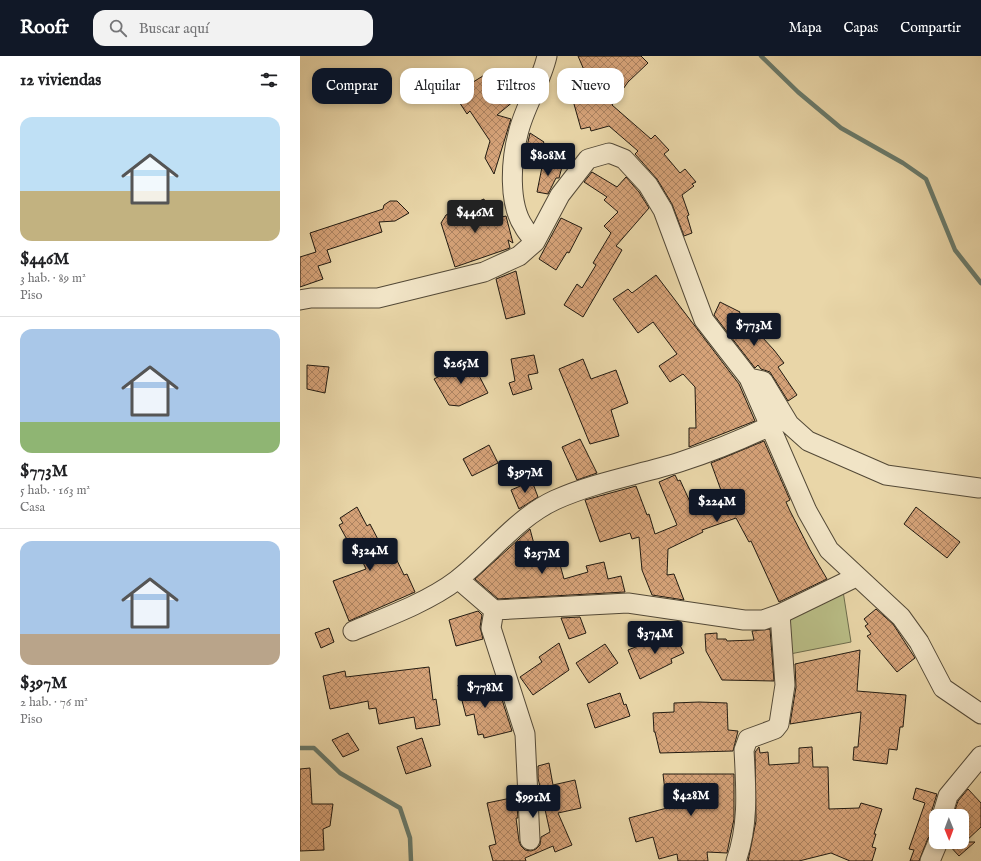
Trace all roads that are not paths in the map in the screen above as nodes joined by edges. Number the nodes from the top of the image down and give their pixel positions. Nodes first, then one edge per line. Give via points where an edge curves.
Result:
1 (547, 56) edge
2 (536, 242) junction
3 (300, 300) edge
4 (749, 378) junction
5 (770, 426) junction
6 (978, 488) dead end
7 (856, 577) junction
8 (458, 580) junction
9 (494, 610) junction
10 (780, 614) junction
11 (353, 631) dead end
12 (981, 714) edge
13 (981, 756) edge
14 (944, 809) edge
15 (530, 840) dead end
16 (935, 849) edge
17 (736, 861) edge
18 (930, 861) edge

1 - 2 street via 518,134 512,174 518,216 523,227
2 - 3 street via 519,256 484,272 378,298
2 - 4 street via 560,195 588,159 609,153 624,159 648,185 663,210 704,320
4 - 5 street
4 - 6 street via 763,381 789,424 808,441 886,475
5 - 7 street via 808,511 829,550
5 - 8 street via 726,446 680,462 604,482 554,500 534,513
7 - 10 street
7 - 12 street via 906,623 943,688
8 - 9 street
8 - 11 street via 398,612
9 - 10 street via 628,602 744,620 763,620
9 - 15 street via 491,628 524,734
10 - 17 street via 785,685 779,724 776,729 748,739 744,750 747,805 742,844
13 - 14 street via 948,796
16 - 18 street

